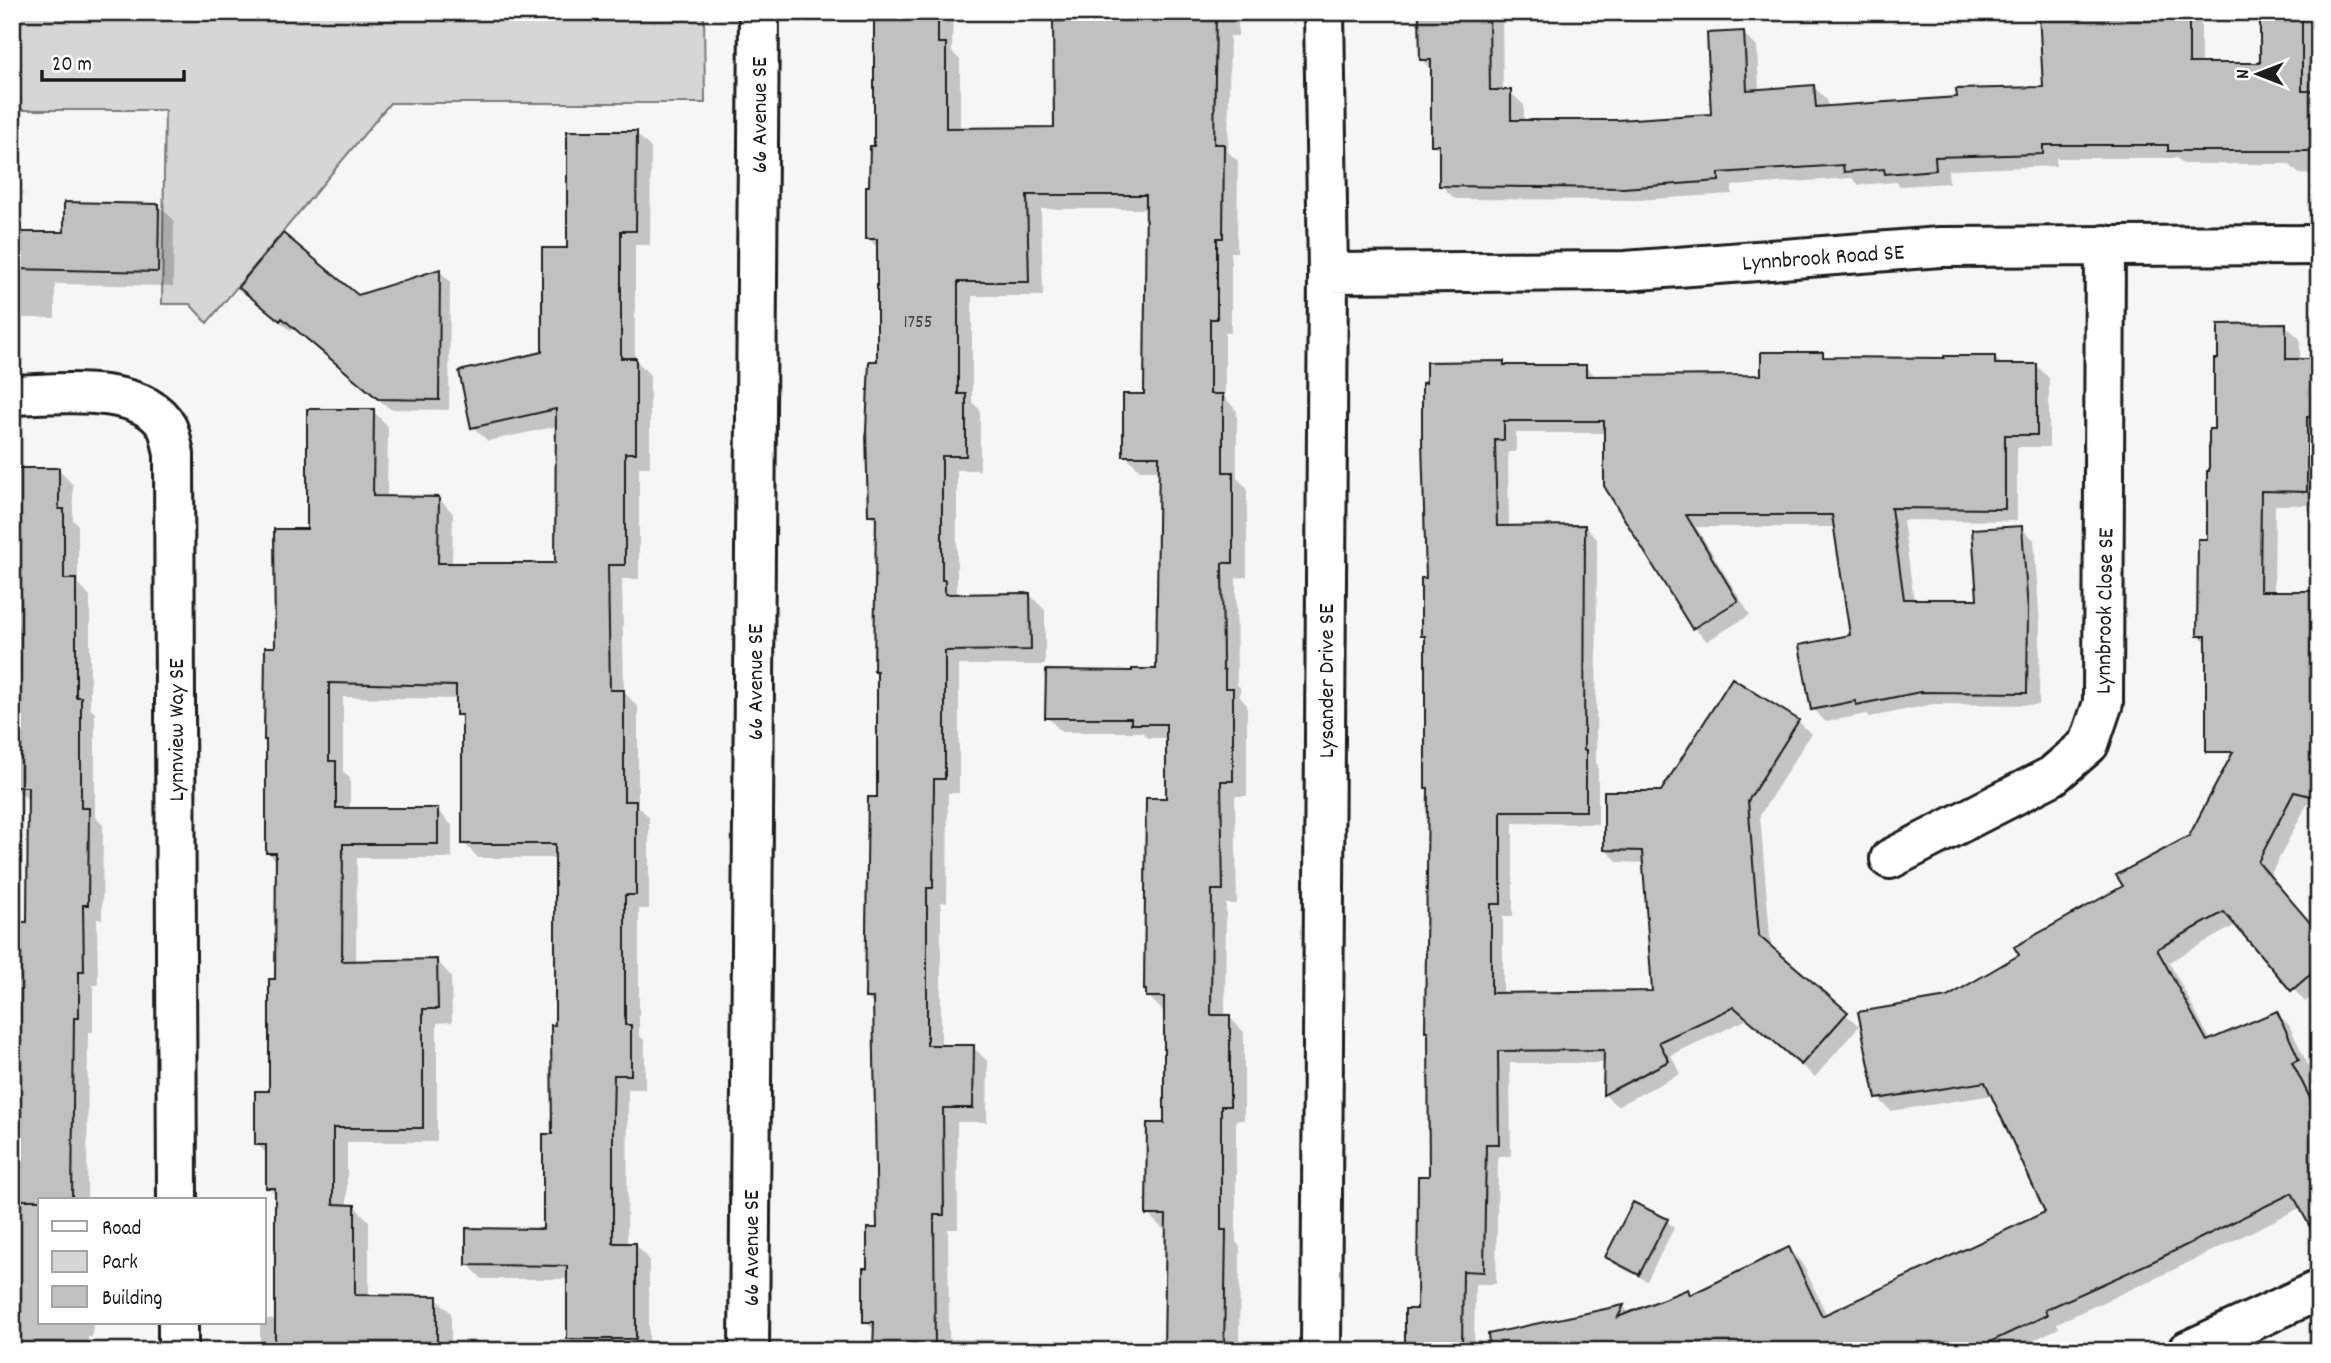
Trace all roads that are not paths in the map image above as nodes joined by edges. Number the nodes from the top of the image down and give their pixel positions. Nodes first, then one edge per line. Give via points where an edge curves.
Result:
1 (759, 12) edge
2 (1324, 12) edge
3 (2105, 245) junction
4 (2319, 245) edge
5 (1328, 273) junction
6 (12, 394) edge
7 (1891, 859) dead end
8 (177, 1198) edge
9 (2319, 1290) edge
10 (178, 1324) edge
11 (178, 1351) edge
12 (749, 1351) edge
13 (1321, 1351) edge
14 (2187, 1351) edge

1 - 12 street, 66 Avenue SE
2 - 5 street, Lysander Drive SE
3 - 4 street, Lynnbrook Road SE
3 - 5 street, Lynnbrook Road SE via 1940,247 1625,271
3 - 7 street, Lynnbrook Close SE via 2103,703 2090,744 2052,776
5 - 13 street, Lysander Drive SE
6 - 8 street, Lynnview Way SE via 130,398 150,409 167,427 174,454
9 - 14 street
10 - 11 street

